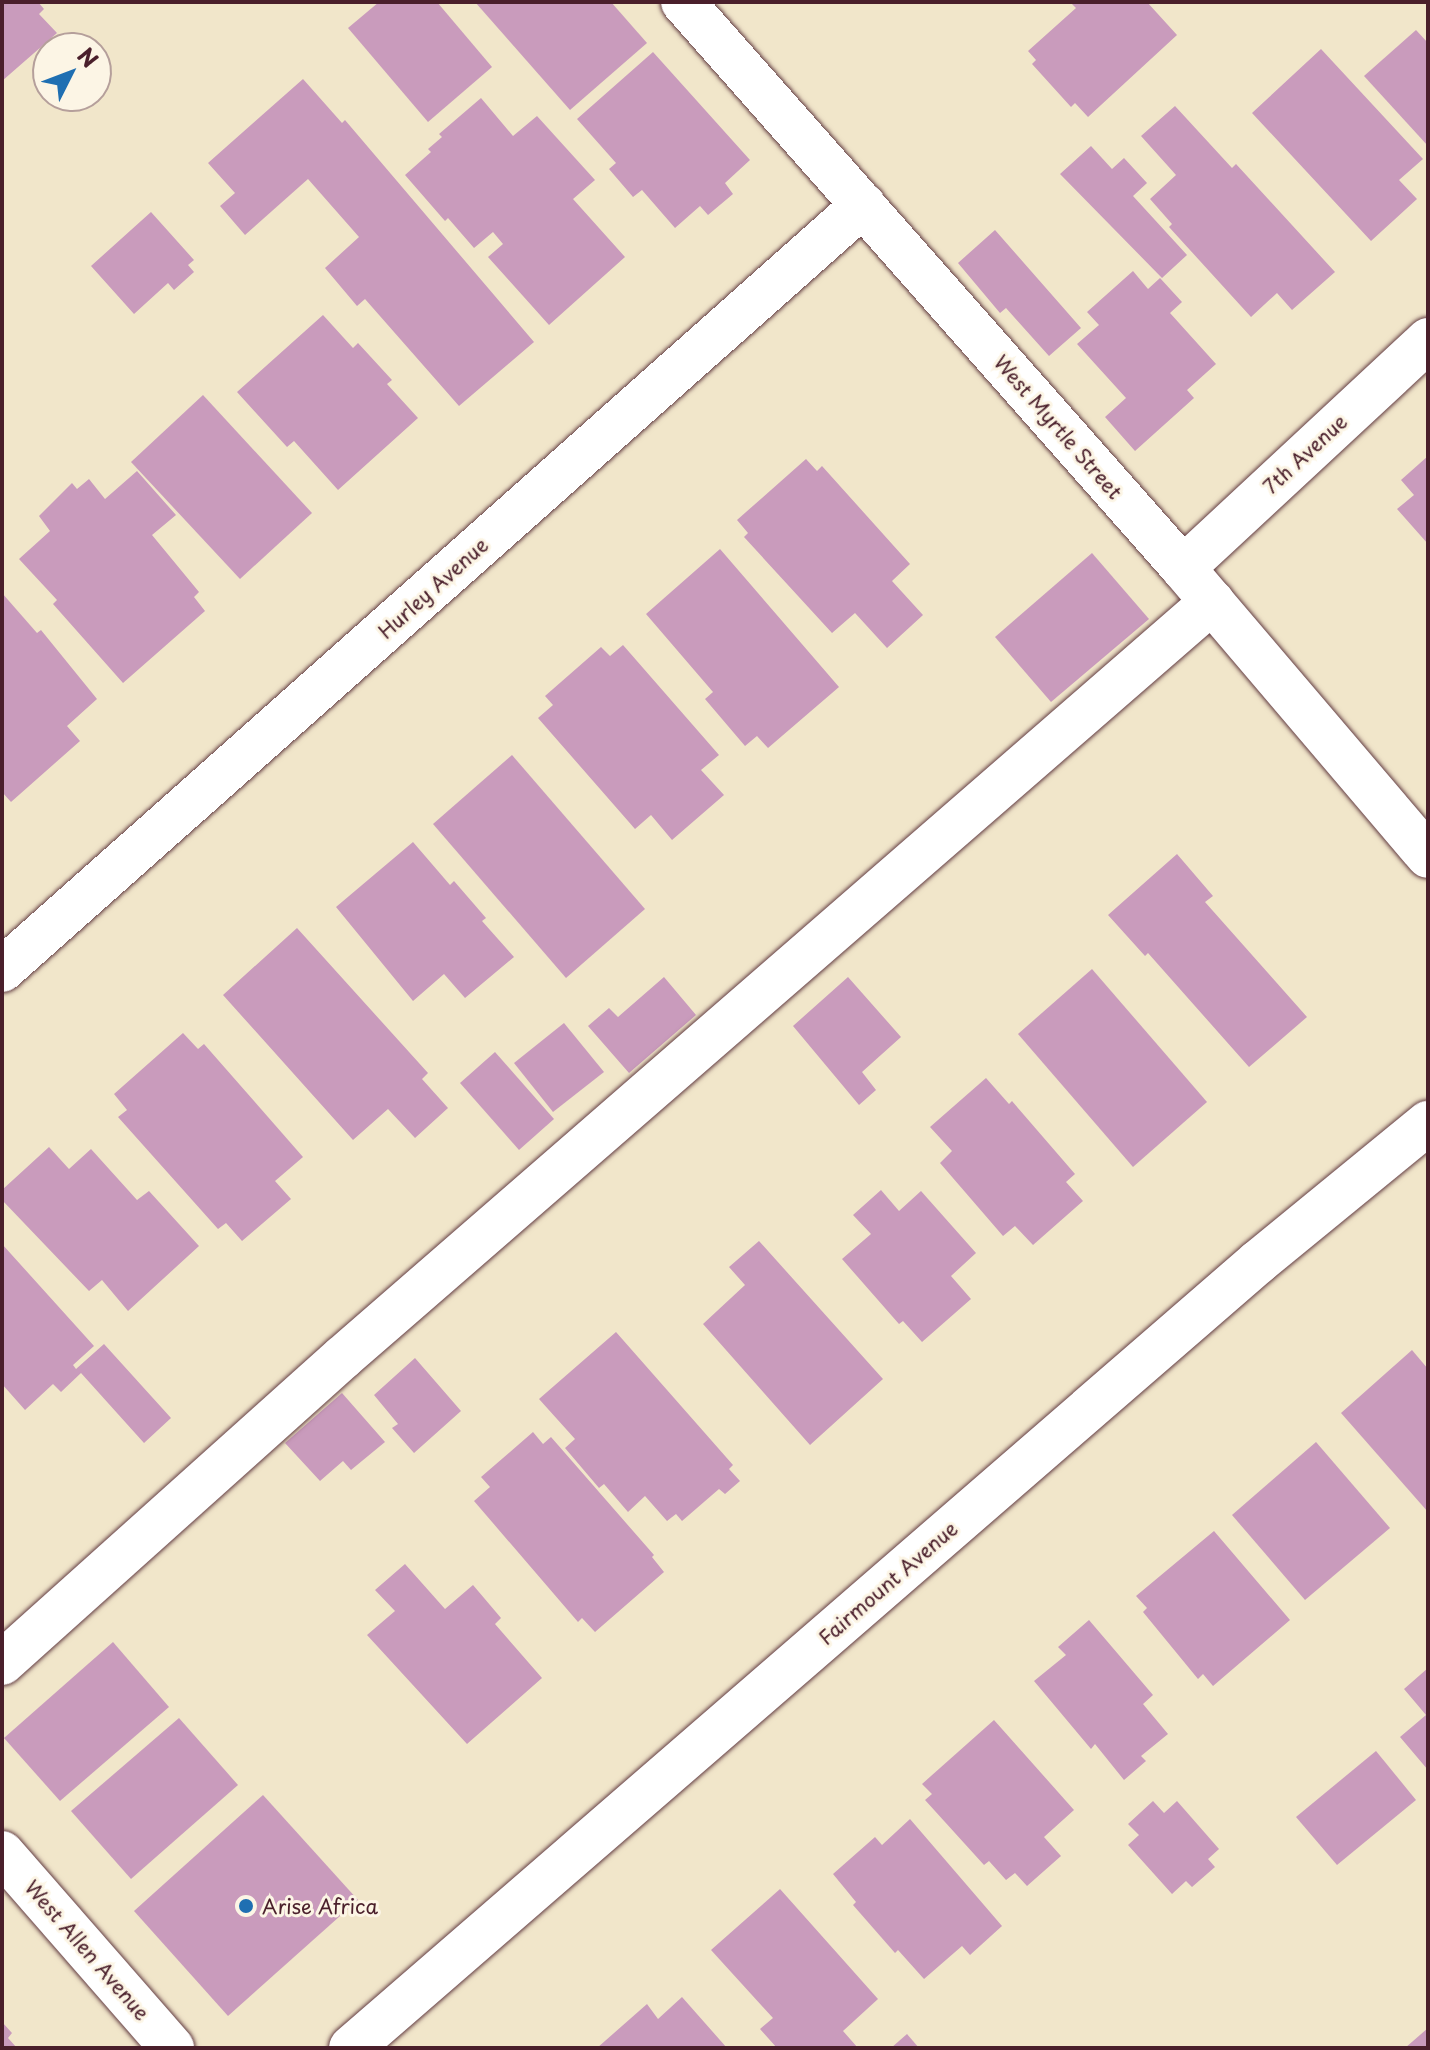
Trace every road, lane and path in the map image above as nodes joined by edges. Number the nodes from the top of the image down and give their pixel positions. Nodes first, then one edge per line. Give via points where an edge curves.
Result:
1 (690, 4) edge
2 (863, 205) junction
3 (1428, 340) edge
4 (1183, 568) junction
5 (1212, 602) junction
6 (1428, 856) edge
7 (2, 970) edge
8 (1428, 1123) edge
9 (2, 1663) edge
10 (2, 1853) edge
11 (172, 2048) edge
12 (351, 2048) edge

1 - 2 street, West Myrtle Street
2 - 4 street, West Myrtle Street
2 - 7 street, Hurley Avenue
3 - 4 street, 7th Avenue
4 - 5 street, West Myrtle Street
5 - 6 street, West Myrtle Street
5 - 9 street via 342,1358
8 - 12 street, Fairmount Avenue via 1246,1272
10 - 11 street, West Allen Avenue

